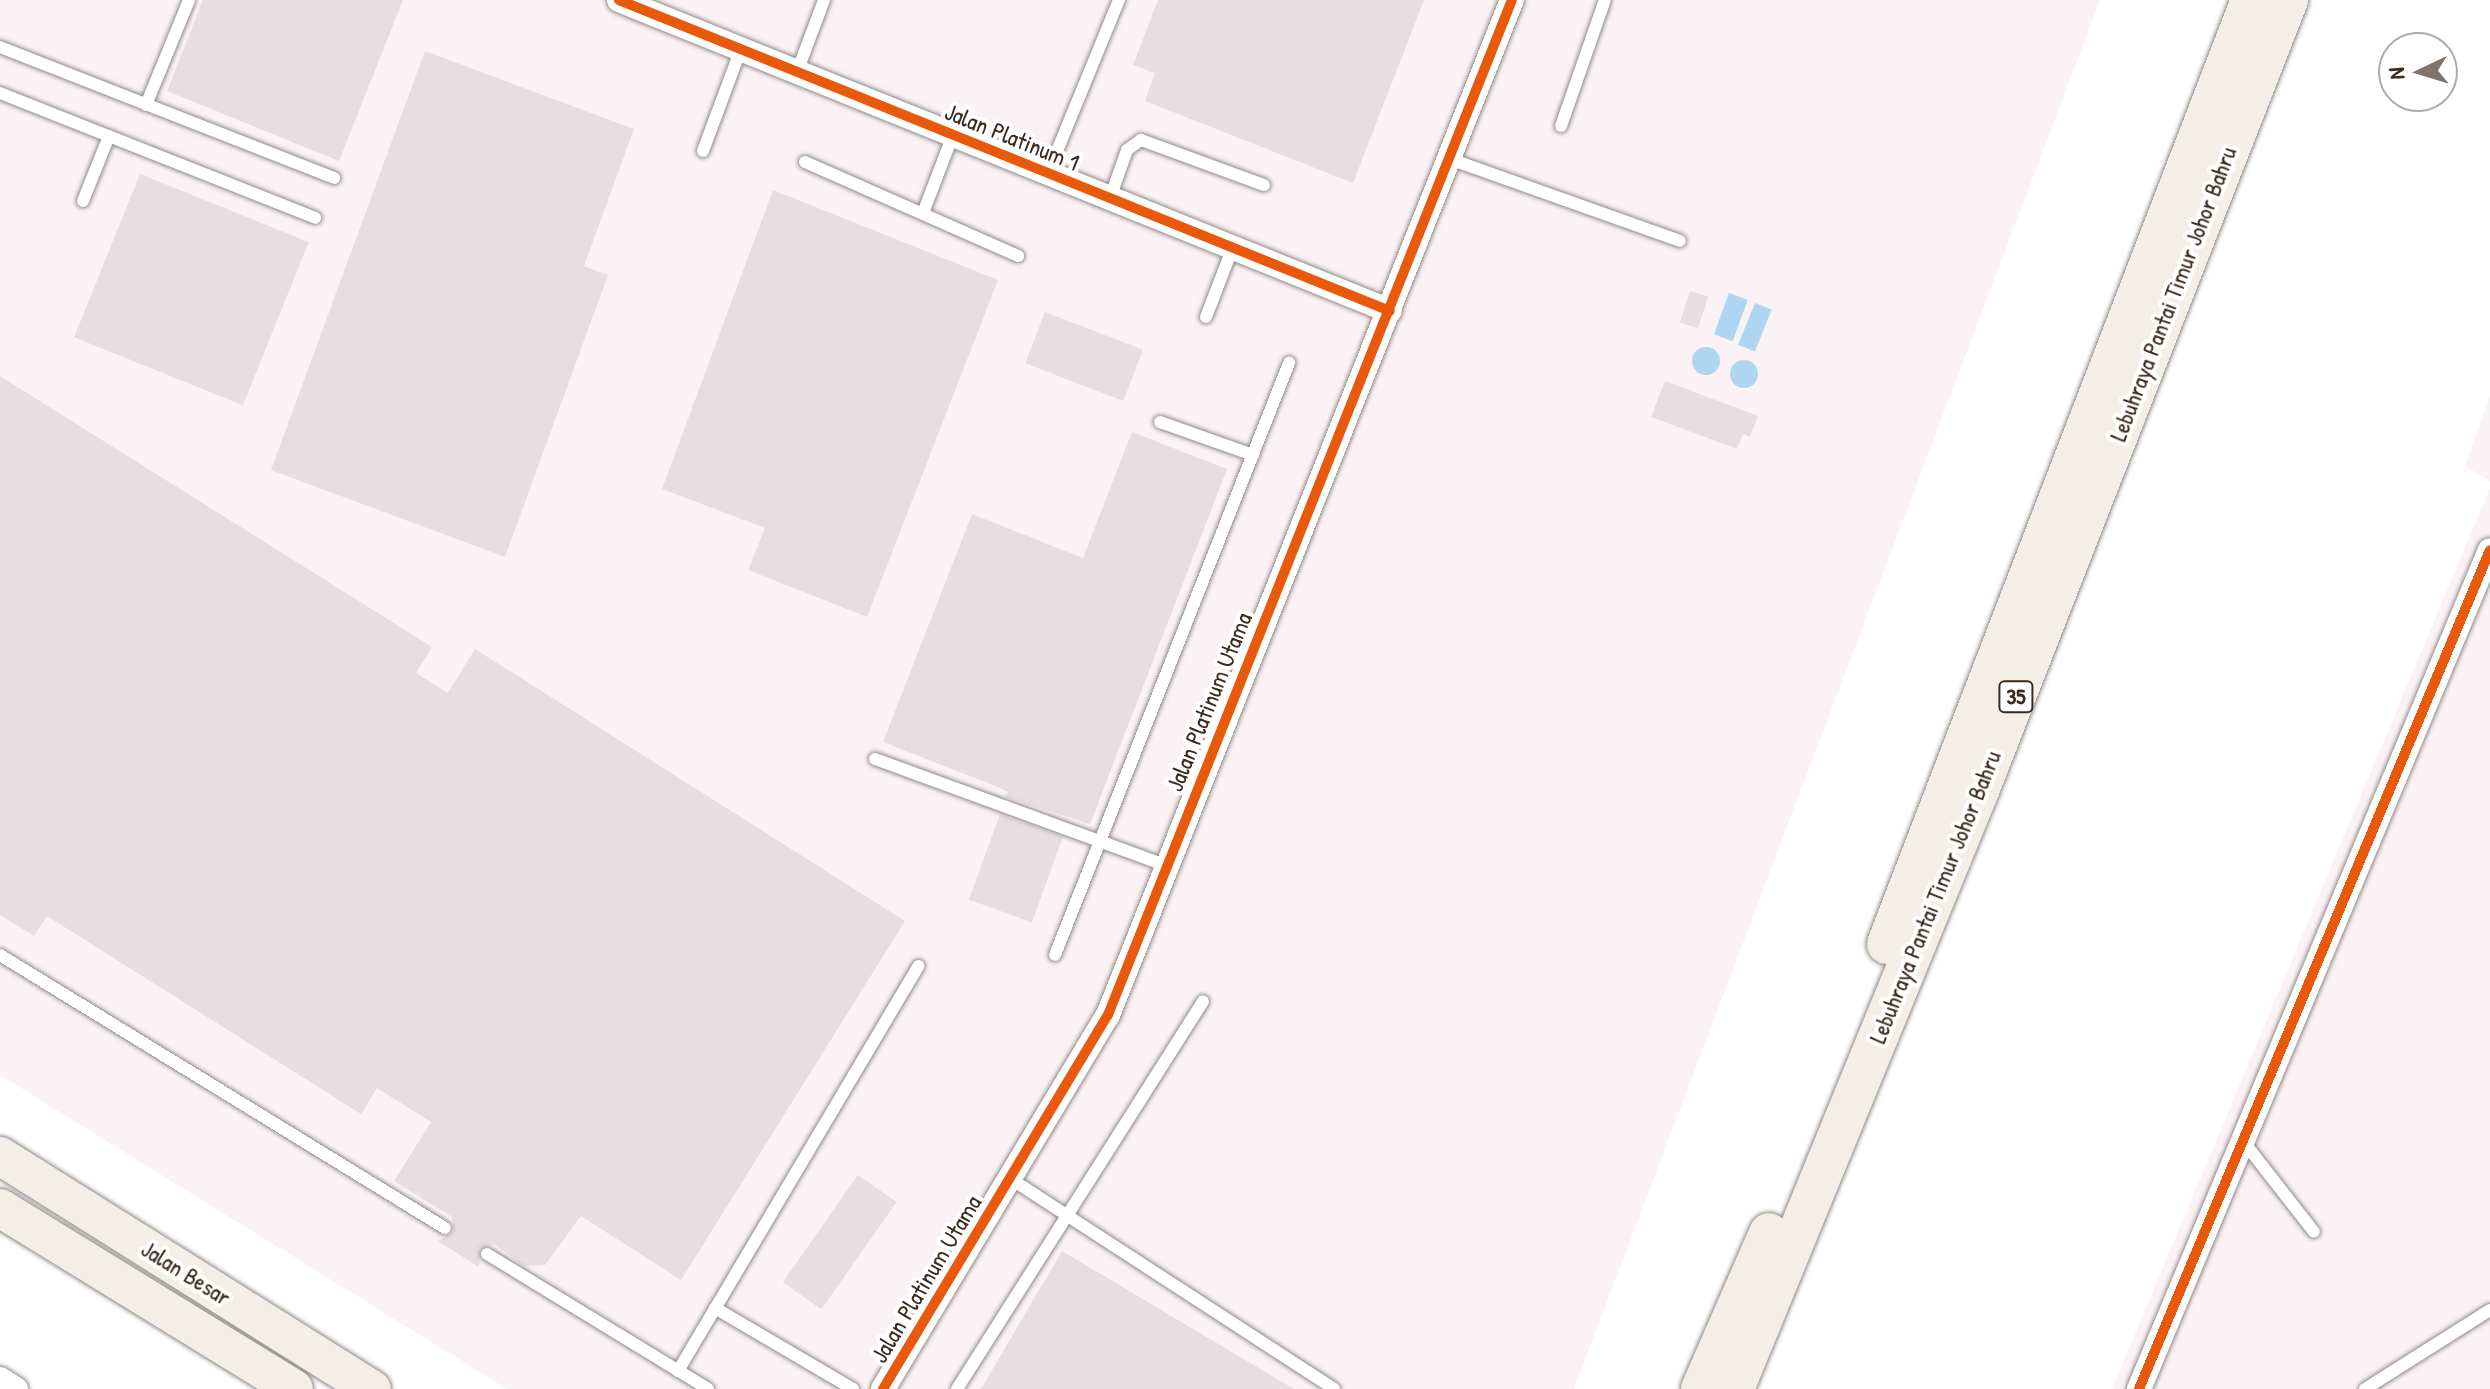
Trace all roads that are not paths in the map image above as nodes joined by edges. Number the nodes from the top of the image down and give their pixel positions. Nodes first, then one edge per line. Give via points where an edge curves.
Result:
1 (189, 0) edge
2 (619, 0) edge
3 (824, 0) edge
4 (1119, 0) edge
5 (1512, 0) edge
6 (1605, 0) edge
7 (2251, 0) edge
8 (2288, 0) edge
9 (0, 47) edge
10 (741, 49) junction
11 (797, 72) junction
12 (0, 93) edge
13 (146, 105) junction
14 (1561, 126) dead end
15 (953, 135) junction
16 (109, 136) junction
17 (703, 151) dead end
18 (1450, 159) junction
19 (805, 162) dead end
20 (1048, 173) junction
21 (334, 178) dead end
22 (1264, 185) dead end
23 (1110, 198) junction
24 (83, 201) dead end
25 (923, 213) junction
26 (315, 218) dead end
27 (1680, 241) dead end
28 (1233, 247) junction
29 (1018, 256) dead end
30 (1390, 311) junction
31 (1206, 317) dead end
32 (1289, 363) dead end
33 (1160, 422) dead end
34 (1253, 455) junction
35 (2490, 550) edge
36 (875, 759) dead end
37 (1101, 841) junction
38 (1165, 865) junction
39 (0, 955) edge
40 (1055, 955) dead end
41 (918, 966) dead end
42 (1203, 1001) dead end
43 (2243, 1141) junction
44 (0, 1156) edge
45 (1011, 1179) junction
46 (0, 1208) edge
47 (1068, 1216) junction
48 (445, 1228) dead end
49 (2314, 1232) dead end
50 (487, 1254) dead end
51 (715, 1308) junction
52 (2490, 1310) edge
53 (678, 1371) junction
54 (0, 1379) edge
55 (16, 1389) edge
56 (294, 1389) edge
57 (372, 1389) edge
58 (708, 1389) edge
59 (853, 1389) edge
60 (883, 1389) edge
61 (957, 1389) edge
62 (1334, 1389) edge
63 (1701, 1389) edge
64 (1734, 1389) edge
65 (2139, 1389) edge
66 (2365, 1389) edge

1 - 13 lane
2 - 10 street, Jalan Platinum 1
3 - 11 lane
4 - 20 lane
5 - 18 street, Jalan Platinum Utama
6 - 14 lane
7 - 63 highway, Lebuhraya Pantai Timur Johor Bahru / 35 via 1893,928
8 - 64 highway, Lebuhraya Pantai Timur Johor Bahru / 35 via 1980,788
9 - 13 lane
10 - 11 street, Jalan Platinum 1
10 - 17 lane
11 - 15 street, Jalan Platinum 1
12 - 16 lane
13 - 21 lane
15 - 20 street, Jalan Platinum 1
15 - 25 lane
16 - 24 lane
16 - 26 lane
18 - 27 lane
18 - 30 street, Jalan Platinum Utama
19 - 25 lane
20 - 23 street, Jalan Platinum 1
22 - 23 lane via 1141,140 1127,150
23 - 28 street, Jalan Platinum 1
25 - 29 lane
28 - 30 street, Jalan Platinum 1
28 - 31 lane
30 - 38 street, Jalan Platinum Utama
32 - 34 lane
33 - 34 lane
34 - 37 lane
35 - 43 street
36 - 37 lane
37 - 38 lane
37 - 40 lane
38 - 45 street, Jalan Platinum Utama via 1098,1038
39 - 48 lane
41 - 51 lane
42 - 47 lane
43 - 49 lane
43 - 65 street
44 - 57 main road, Jalan Besar
45 - 47 lane
45 - 60 street, Jalan Platinum Utama
46 - 56 main road, Jalan Besar
47 - 61 lane
47 - 62 lane
50 - 53 lane
51 - 53 lane
51 - 59 lane
52 - 66 lane
53 - 58 lane
54 - 55 street

